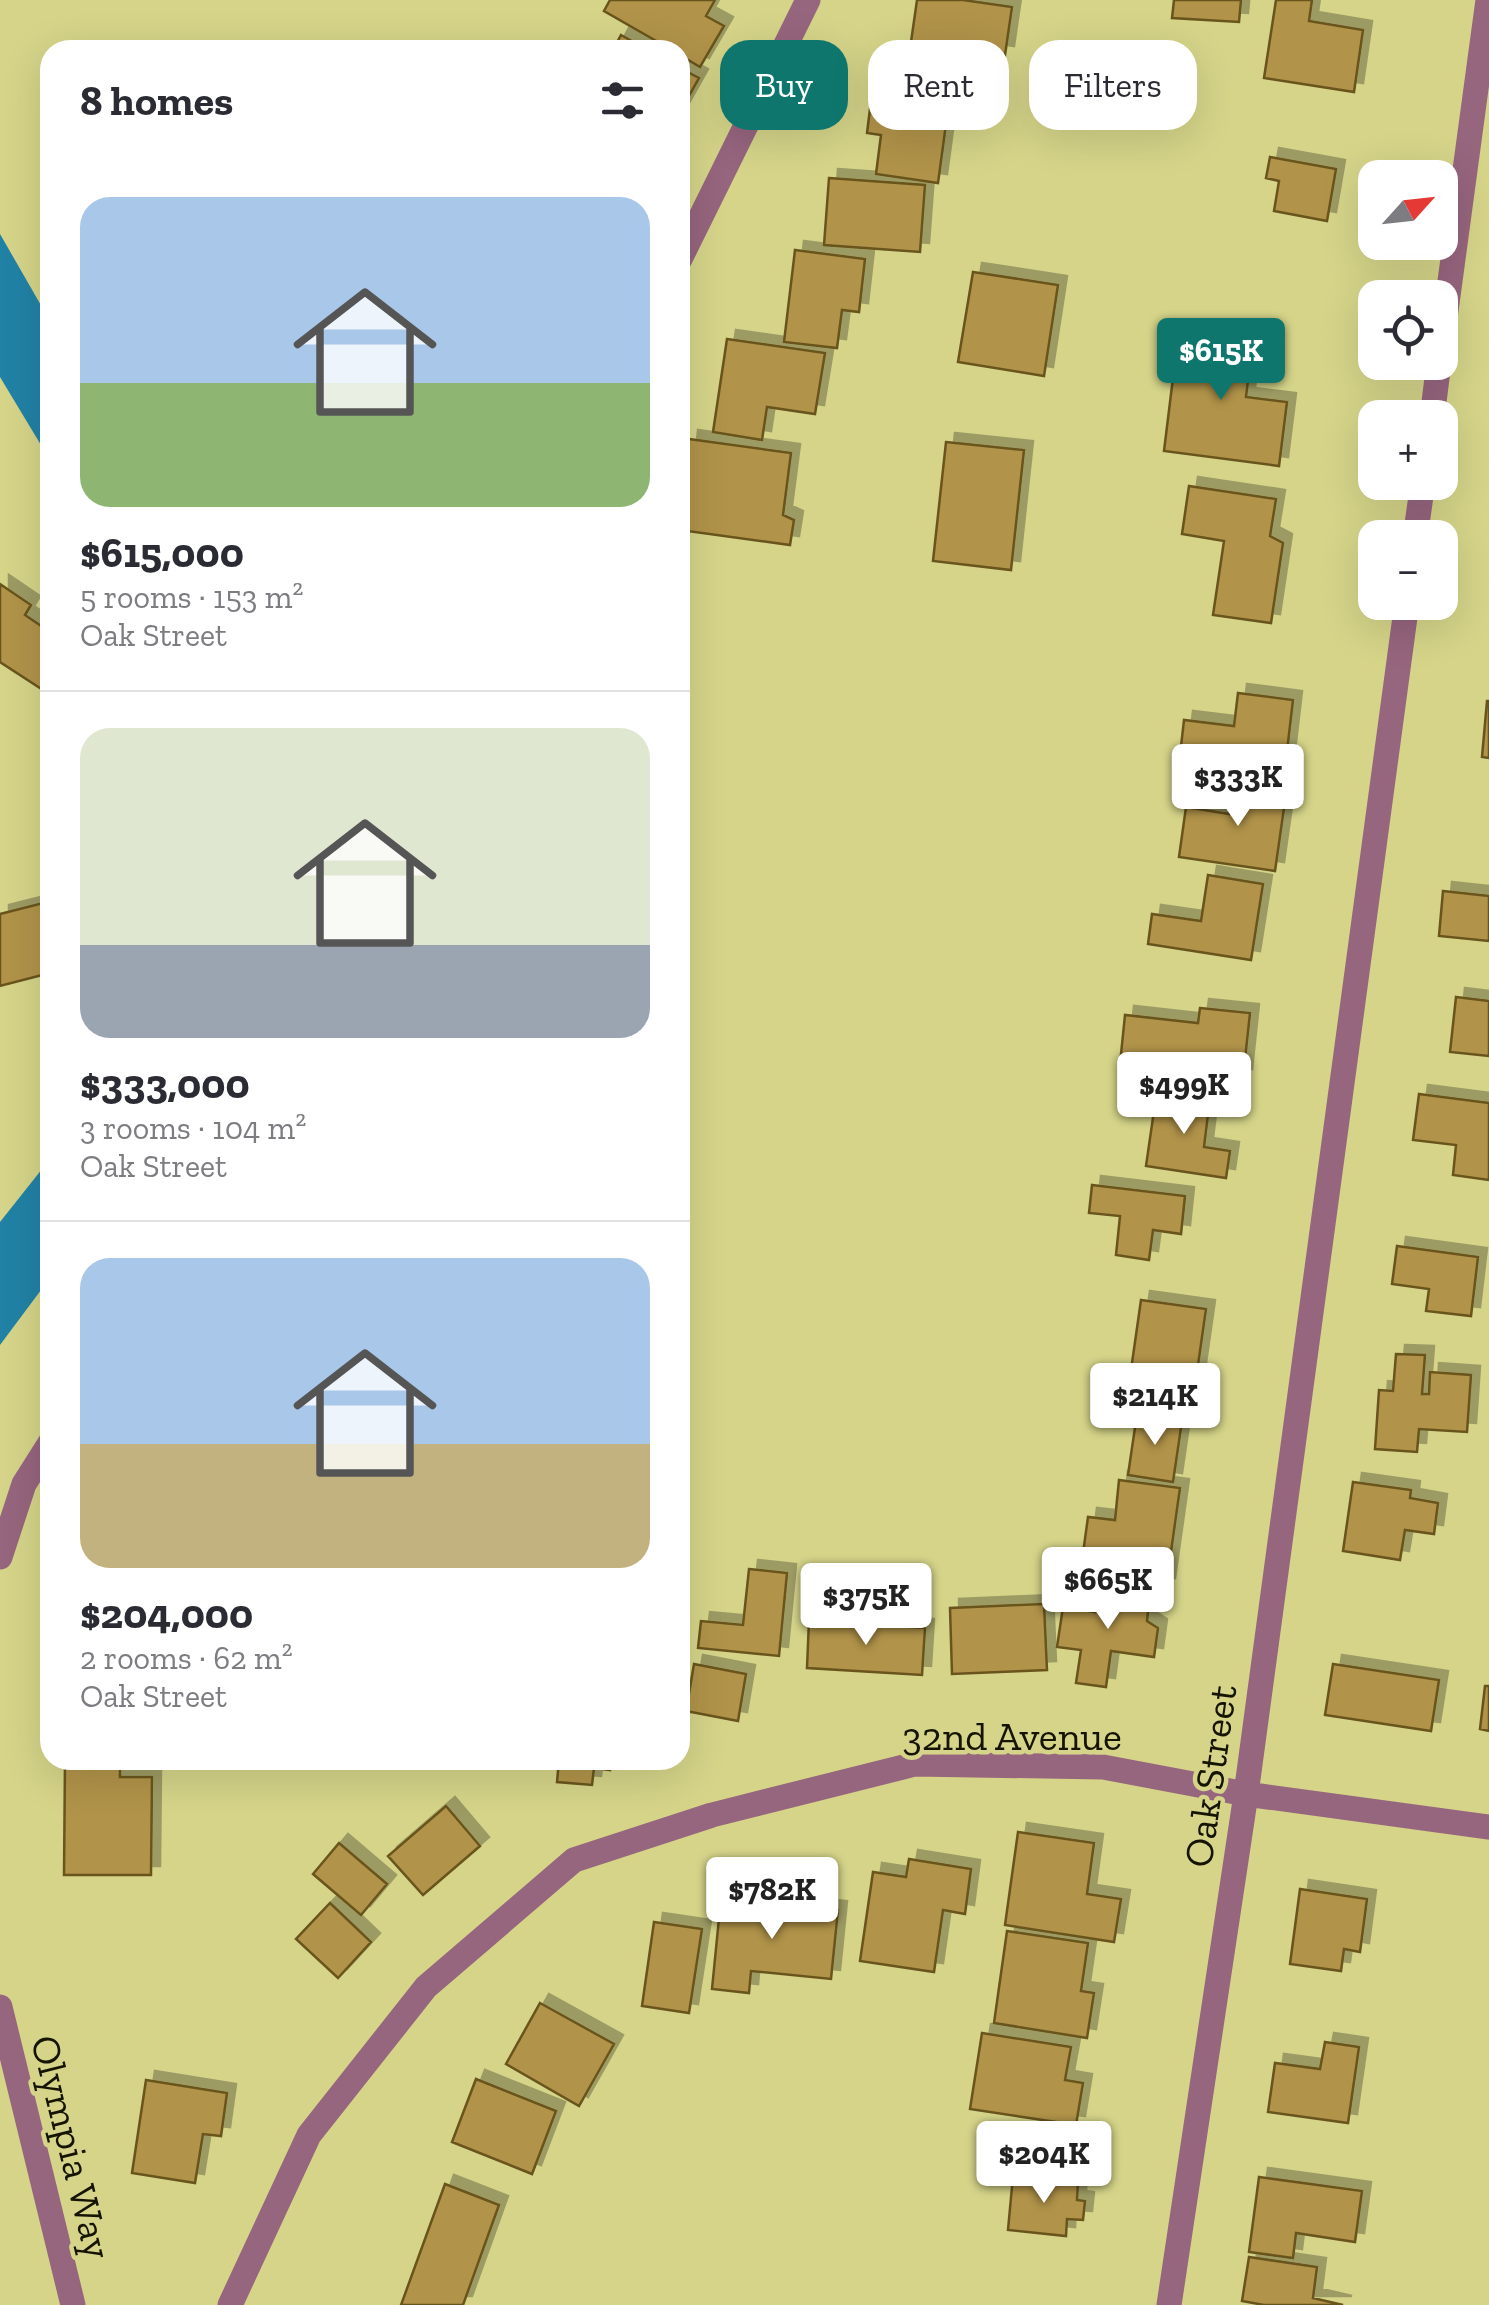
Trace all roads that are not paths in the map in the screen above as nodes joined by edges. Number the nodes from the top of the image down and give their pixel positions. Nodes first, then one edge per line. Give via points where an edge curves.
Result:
1 (808, 0) edge
2 (1488, 0) edge
3 (690, 239) edge
4 (1450, 280) edge
5 (1404, 620) edge
6 (40, 1459) edge
7 (0, 1557) edge
8 (1246, 1794) junction
9 (1489, 1828) edge
10 (0, 2007) edge
11 (72, 2305) edge
12 (230, 2305) edge
13 (1169, 2305) edge

1 - 3 street
2 - 4 street
5 - 8 street, Oak Street
6 - 7 street via 24,1484
8 - 9 street, 32nd Avenue
8 - 12 street, 32nd Avenue via 1103,1767 915,1764 712,1815 574,1860 426,1987 310,2135
8 - 13 street, Oak Street
10 - 11 street, Olympia Way

